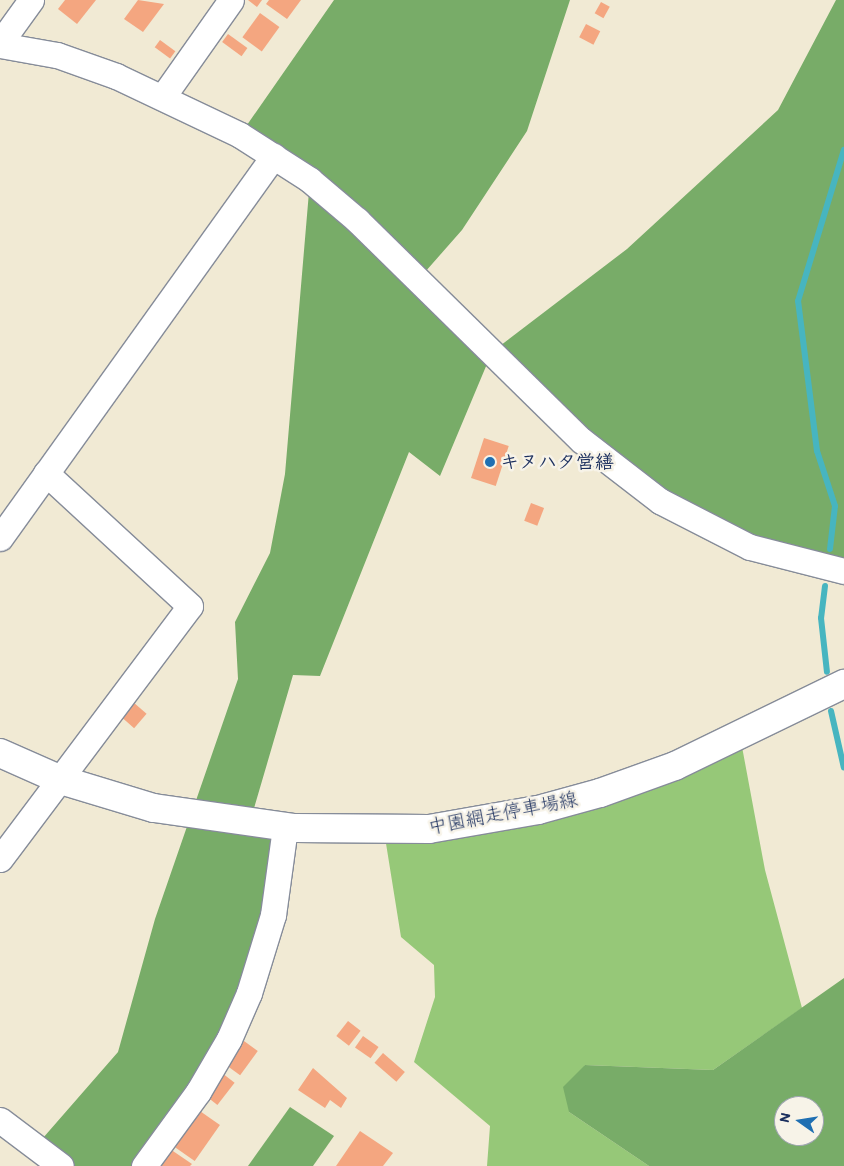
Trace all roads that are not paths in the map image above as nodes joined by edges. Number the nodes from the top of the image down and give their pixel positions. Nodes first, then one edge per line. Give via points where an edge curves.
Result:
1 (31, 0) edge
2 (231, 0) edge
3 (0, 44) edge
4 (164, 95) junction
5 (273, 156) junction
6 (46, 473) junction
7 (0, 538) edge
8 (844, 571) edge
9 (844, 684) edge
10 (0, 754) edge
11 (61, 780) junction
12 (285, 826) junction
13 (0, 859) edge
14 (0, 1120) edge
15 (61, 1166) edge
16 (144, 1166) edge

1 - 3 street
2 - 4 street
3 - 4 street via 57,55
4 - 5 street
5 - 6 street
5 - 8 street via 357,220 581,440 660,501 750,547
6 - 7 street
6 - 11 street via 190,606
9 - 12 main road, 中園網走停車場線 via 675,766 538,810 429,829
10 - 11 main road, 中園網走停車場線
11 - 12 main road, 中園網走停車場線 via 154,808
11 - 13 street
12 - 16 street via 272,915 249,993 202,1084
14 - 15 street

